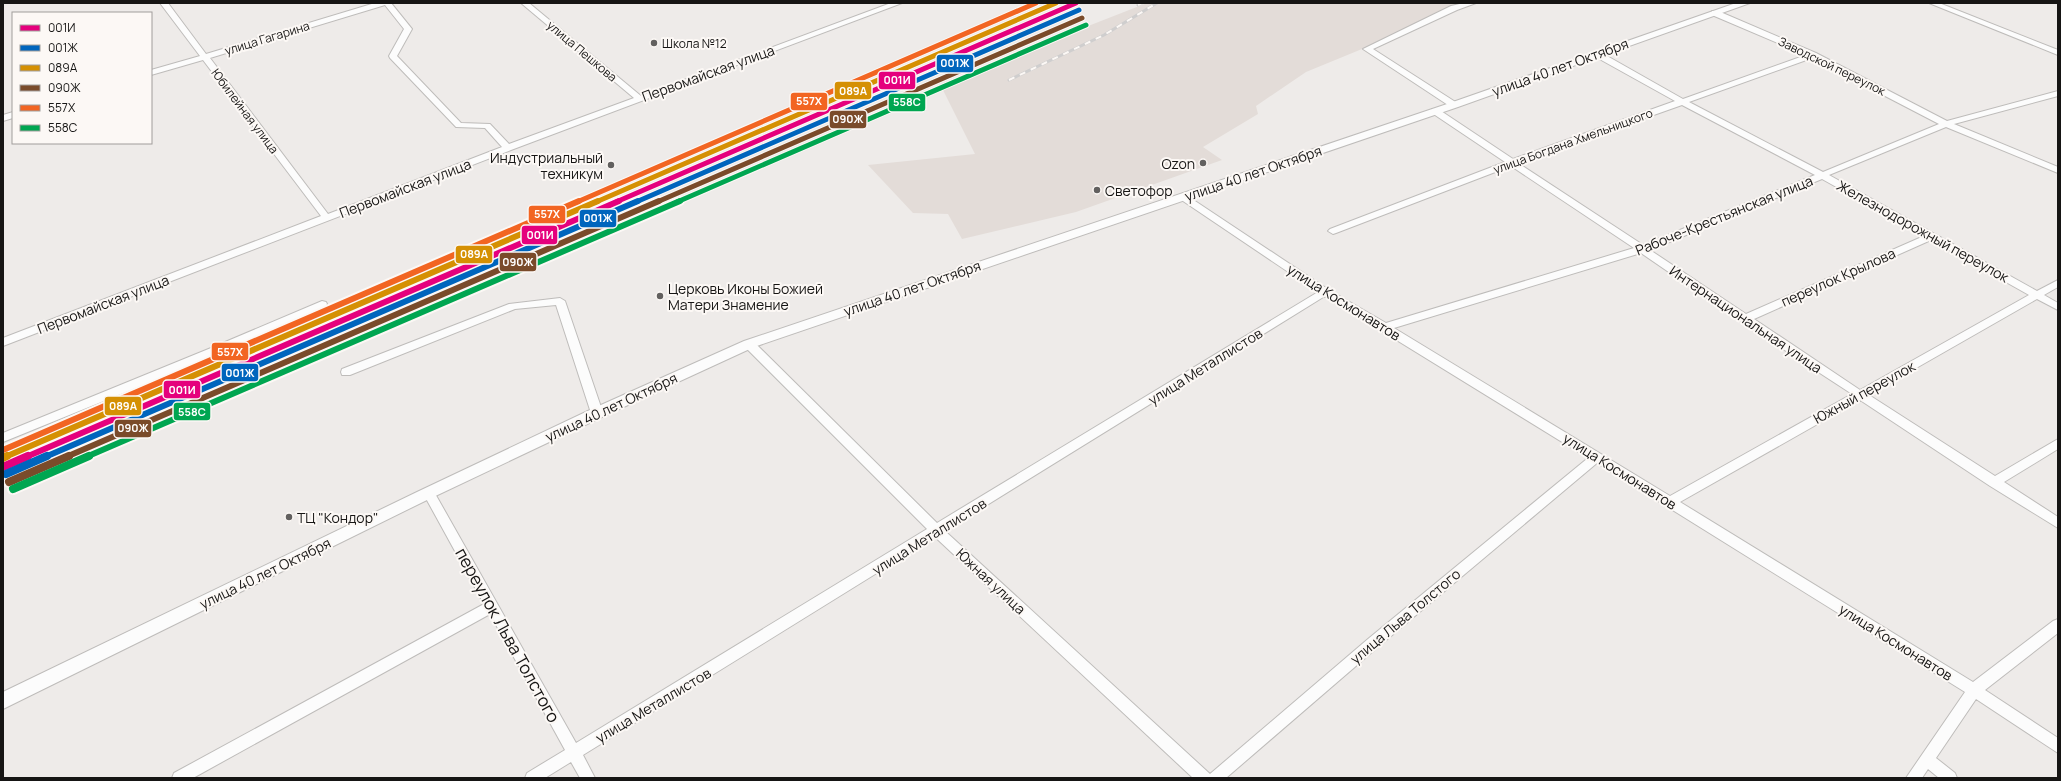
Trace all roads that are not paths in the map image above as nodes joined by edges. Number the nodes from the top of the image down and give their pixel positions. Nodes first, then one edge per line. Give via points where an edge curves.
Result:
1 (164, 3) edge
2 (383, 3) edge
3 (387, 3) edge
4 (525, 3) edge
5 (898, 3) edge
6 (1472, 3) edge
7 (1744, 3) edge
8 (1932, 3) edge
9 (886, 5) edge
10 (1715, 13) junction
11 (2058, 53) edge
12 (1597, 54) junction
13 (1813, 55) junction
14 (205, 57) junction
15 (152, 73) edge
16 (2058, 93) edge
17 (640, 99) junction
18 (1683, 102) junction
19 (1454, 105) junction
20 (1436, 112) junction
21 (1946, 124) junction
22 (508, 148) junction
23 (1512, 162) junction
24 (2058, 170) edge
25 (1822, 175) junction
26 (1183, 197) junction
27 (326, 218) junction
28 (1333, 231) dead end
29 (1932, 236) junction
30 (1643, 249) junction
31 (2058, 283) edge
32 (1324, 292) junction
33 (2038, 296) junction
34 (322, 304) dead end
35 (2058, 307) edge
36 (1744, 318) junction
37 (1385, 327) junction
38 (3, 342) edge
39 (749, 344) junction
40 (346, 372) dead end
41 (1859, 394) junction
42 (597, 413) junction
43 (3, 438) edge
44 (2058, 443) edge
45 (1597, 457) junction
46 (1994, 483) junction
47 (429, 493) junction
48 (1670, 502) junction
49 (2058, 523) edge
50 (937, 531) junction
51 (492, 606) junction
52 (2058, 625) edge
53 (1974, 690) junction
54 (3, 701) edge
55 (2058, 746) edge
56 (574, 753) junction
57 (1926, 760) junction
58 (180, 778) edge
59 (532, 778) edge
60 (588, 778) edge
61 (1204, 778) edge
62 (1215, 778) edge
63 (1913, 778) edge
64 (1950, 778) edge

1 - 14 street, Юбилейная улица
2 - 14 street, улица Гагарина
3 - 22 street via 408,29 393,56 459,125 487,126
4 - 17 street, улица Пешкова
5 - 9 street, Первомайская улица
6 - 19 street via 1454,8 1367,50
7 - 10 street, улица 40 лет Октября
8 - 11 street
9 - 17 street, Первомайская улица
10 - 12 street, улица 40 лет Октября
10 - 13 street, Заводской переулок
12 - 18 street, Железнодорожный переулок
12 - 19 street, улица 40 лет Октября
13 - 18 street, улица Богдана Хмельницкого
13 - 21 street, Заводской переулок
14 - 15 street, улица Гагарина
14 - 27 street, Юбилейная улица
16 - 21 street, Рабоче-Крестьянская улица
17 - 22 street, Первомайская улица
18 - 23 street, улица Богдана Хмельницкого
18 - 25 street, Железнодорожный переулок
19 - 20 street, улица 40 лет Октября
20 - 23 street, Интернациональная улица
20 - 26 street, улица 40 лет Октября
21 - 24 street, Заводской переулок
21 - 25 street, Рабоче-Крестьянская улица
22 - 27 street, Первомайская улица
23 - 28 street, улица Богдана Хмельницкого
23 - 30 street, Интернациональная улица
25 - 29 street, Железнодорожный переулок
25 - 30 street, Рабоче-Крестьянская улица
26 - 32 street, улица Космонавтов
26 - 39 street, улица 40 лет Октября
27 - 38 street, Первомайская улица
29 - 33 street, Железнодорожный переулок
29 - 36 street, переулок Крылова
30 - 36 street, Интернациональная улица
30 - 37 street, Рабоче-Крестьянская улица
31 - 33 street, Южный переулок
32 - 37 street, улица Космонавтов
32 - 50 street, улица Металлистов
33 - 35 street, Железнодорожный переулок
33 - 41 street, Южный переулок
34 - 43 street
36 - 41 street, Интернациональная улица
37 - 45 street, улица Космонавтов
39 - 42 street, улица 40 лет Октября
39 - 50 street, Южная улица
40 - 42 street via 513,306 560,301
41 - 46 street, Интернациональная улица
41 - 48 street, Южный переулок
42 - 47 street, улица 40 лет Октября
44 - 46 street
45 - 48 street, улица Космонавтов
45 - 62 street, улица Льва Толстого
46 - 49 street, Интернациональная улица
47 - 51 street, переулок Льва Толстого
47 - 54 street, улица 40 лет Октября
48 - 53 street, улица Космонавтов
50 - 56 street, улица Металлистов
50 - 61 street, Южная улица
51 - 56 street, переулок Льва Толстого
51 - 58 street
52 - 53 street
53 - 55 street, улица Космонавтов
53 - 57 street
56 - 59 street, улица Металлистов
56 - 60 street, переулок Льва Толстого
57 - 63 street
57 - 64 street

